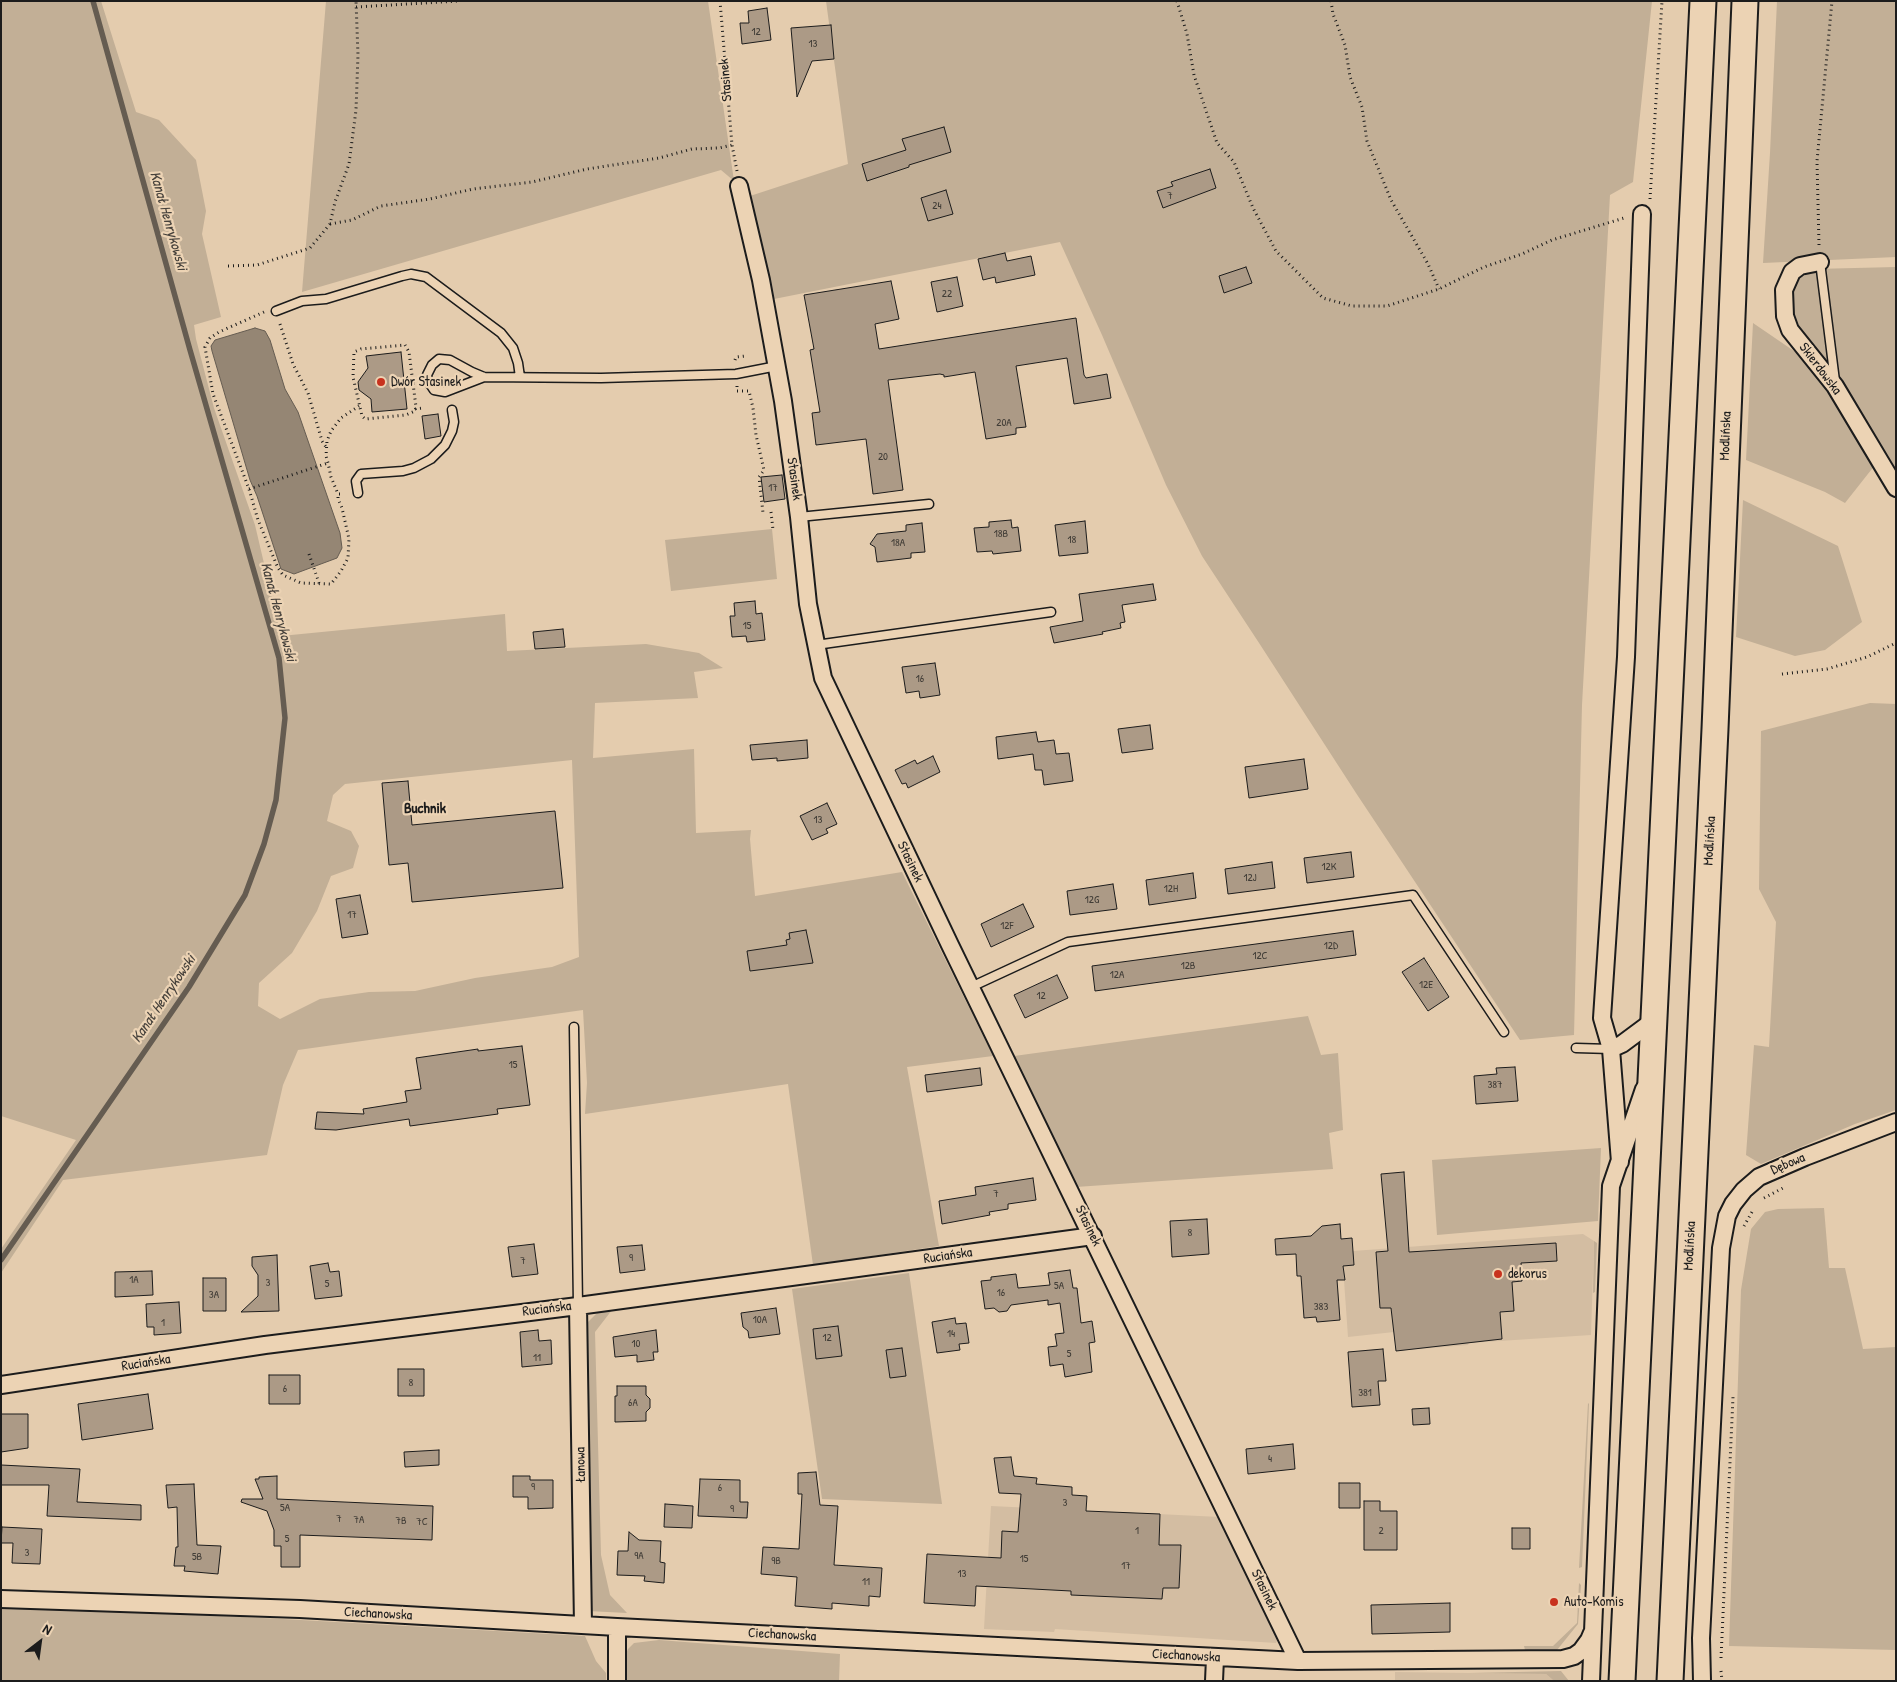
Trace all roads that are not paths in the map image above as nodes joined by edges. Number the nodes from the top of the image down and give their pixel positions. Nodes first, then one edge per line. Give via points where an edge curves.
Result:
1 (1703, 1) edge
2 (1745, 1) edge
3 (739, 186) road end
4 (1642, 214) road end
5 (1820, 262) joint
6 (276, 311) road end
7 (777, 366) junction
8 (484, 376) junction
9 (520, 377) junction
10 (1835, 386) junction
11 (452, 410) dead end
12 (1896, 488) edge
13 (358, 491) road end
14 (930, 504) dead end
15 (799, 517) junction
16 (1051, 612) dead end
17 (816, 645) junction
18 (971, 988) junction
19 (1653, 1021) junction
20 (574, 1028) dead end
21 (1504, 1032) dead end
22 (1576, 1048) dead end
23 (1611, 1049) junction
24 (1651, 1070) junction
25 (1896, 1122) edge
26 (1620, 1162) junction
27 (1093, 1236) junction
28 (578, 1306) junction
29 (1, 1385) edge
30 (1, 1599) edge
31 (583, 1625) junction
32 (617, 1627) junction
33 (1592, 1633) junction
34 (1215, 1658) junction
35 (1563, 1659) junction
36 (1298, 1661) junction
37 (1591, 1678) edge
38 (616, 1681) edge
39 (1214, 1681) edge
40 (1622, 1681) edge
41 (1670, 1681) edge
42 (1702, 1681) edge

1 - 19 main road
2 - 41 main road, Modlińska
3 - 7 street, Stasinek via 762,280
4 - 23 street via 1626,657 1602,1018
5 - 10 lane
5 - 10 street, Skierdowska via 1800,266 1792,272 1784,290 1785,316 1790,330
6 - 9 lane via 302,301 326,298 402,276 426,277 501,332 513,348
7 - 9 lane via 736,374
7 - 15 street, Stasinek
8 - 8 lane via 450,360 439,359 427,375 434,390 445,392
8 - 9 lane
10 - 12 street, Skierdowska
11 - 13 lane via 452,431 431,459 403,471 361,474 356,481
14 - 15 lane
15 - 17 street, Stasinek via 808,604
16 - 17 lane
17 - 18 street, Stasinek via 823,678
18 - 21 lane via 1068,942 1414,895
18 - 27 street, Stasinek
19 - 23 street
19 - 24 main road
20 - 28 lane
22 - 23 lane
23 - 26 street
24 - 26 street
24 - 40 main road
25 - 42 street, Dębowa via 1759,1177 1733,1204 1724,1227 1701,1638
26 - 33 street via 1611,1186
27 - 28 street, Ruciańska
27 - 36 street, Stasinek
28 - 29 street, Ruciańska via 264,1345
28 - 31 street, Łanowa
30 - 31 street, Ciechanowska via 300,1609
31 - 32 street, Ciechanowska
32 - 34 street, Ciechanowska
32 - 38 street
33 - 35 street, Ciechanowska via 1581,1651
33 - 37 street
34 - 36 street, Ciechanowska
34 - 39 street
35 - 36 street, Ciechanowska
35 - 37 street, Ciechanowska via 1578,1664

